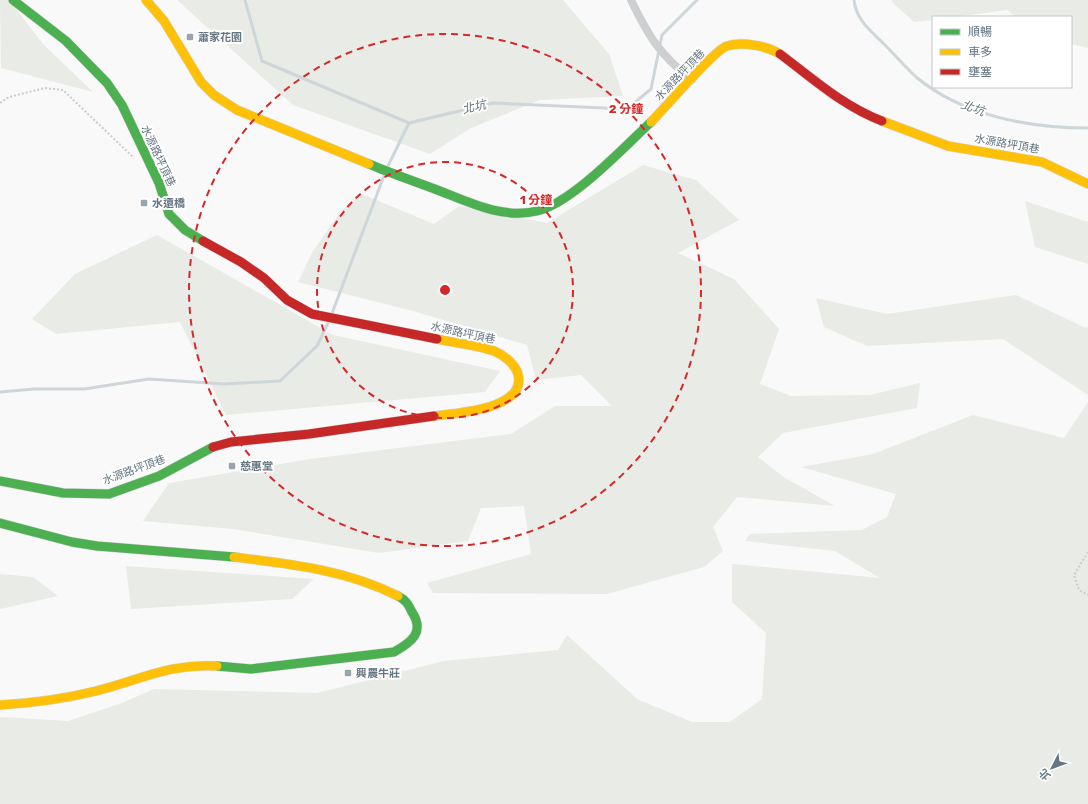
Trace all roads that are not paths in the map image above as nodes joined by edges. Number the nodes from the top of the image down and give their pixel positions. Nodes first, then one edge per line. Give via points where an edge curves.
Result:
1 (13, 0) edge
2 (146, 0) edge
3 (632, 0) edge
4 (692, 80) junction
5 (1088, 184) edge
6 (0, 481) edge
7 (0, 523) edge
8 (0, 705) edge

1 - 6 street, 水源路坪頂巷 via 66,41 107,83 122,105 159,183 169,214 185,230 241,262 264,278 288,300 312,314 494,351 515,366 518,378 515,392 487,408 309,434 231,442 208,449 159,476 109,494 63,493
2 - 4 street, 水源路坪頂巷 via 164,21 200,82 237,110 373,166 491,210 537,211 559,202 606,165
3 - 4 street via 647,32 665,57
4 - 5 street, 水源路坪頂巷 via 726,46 755,45 778,53 840,99 870,117 948,146 1042,162
7 - 8 street via 96,546 268,560 311,567 388,589 410,603 417,613 418,622 416,634 408,645 394,652 251,669 199,665 171,668 68,698

